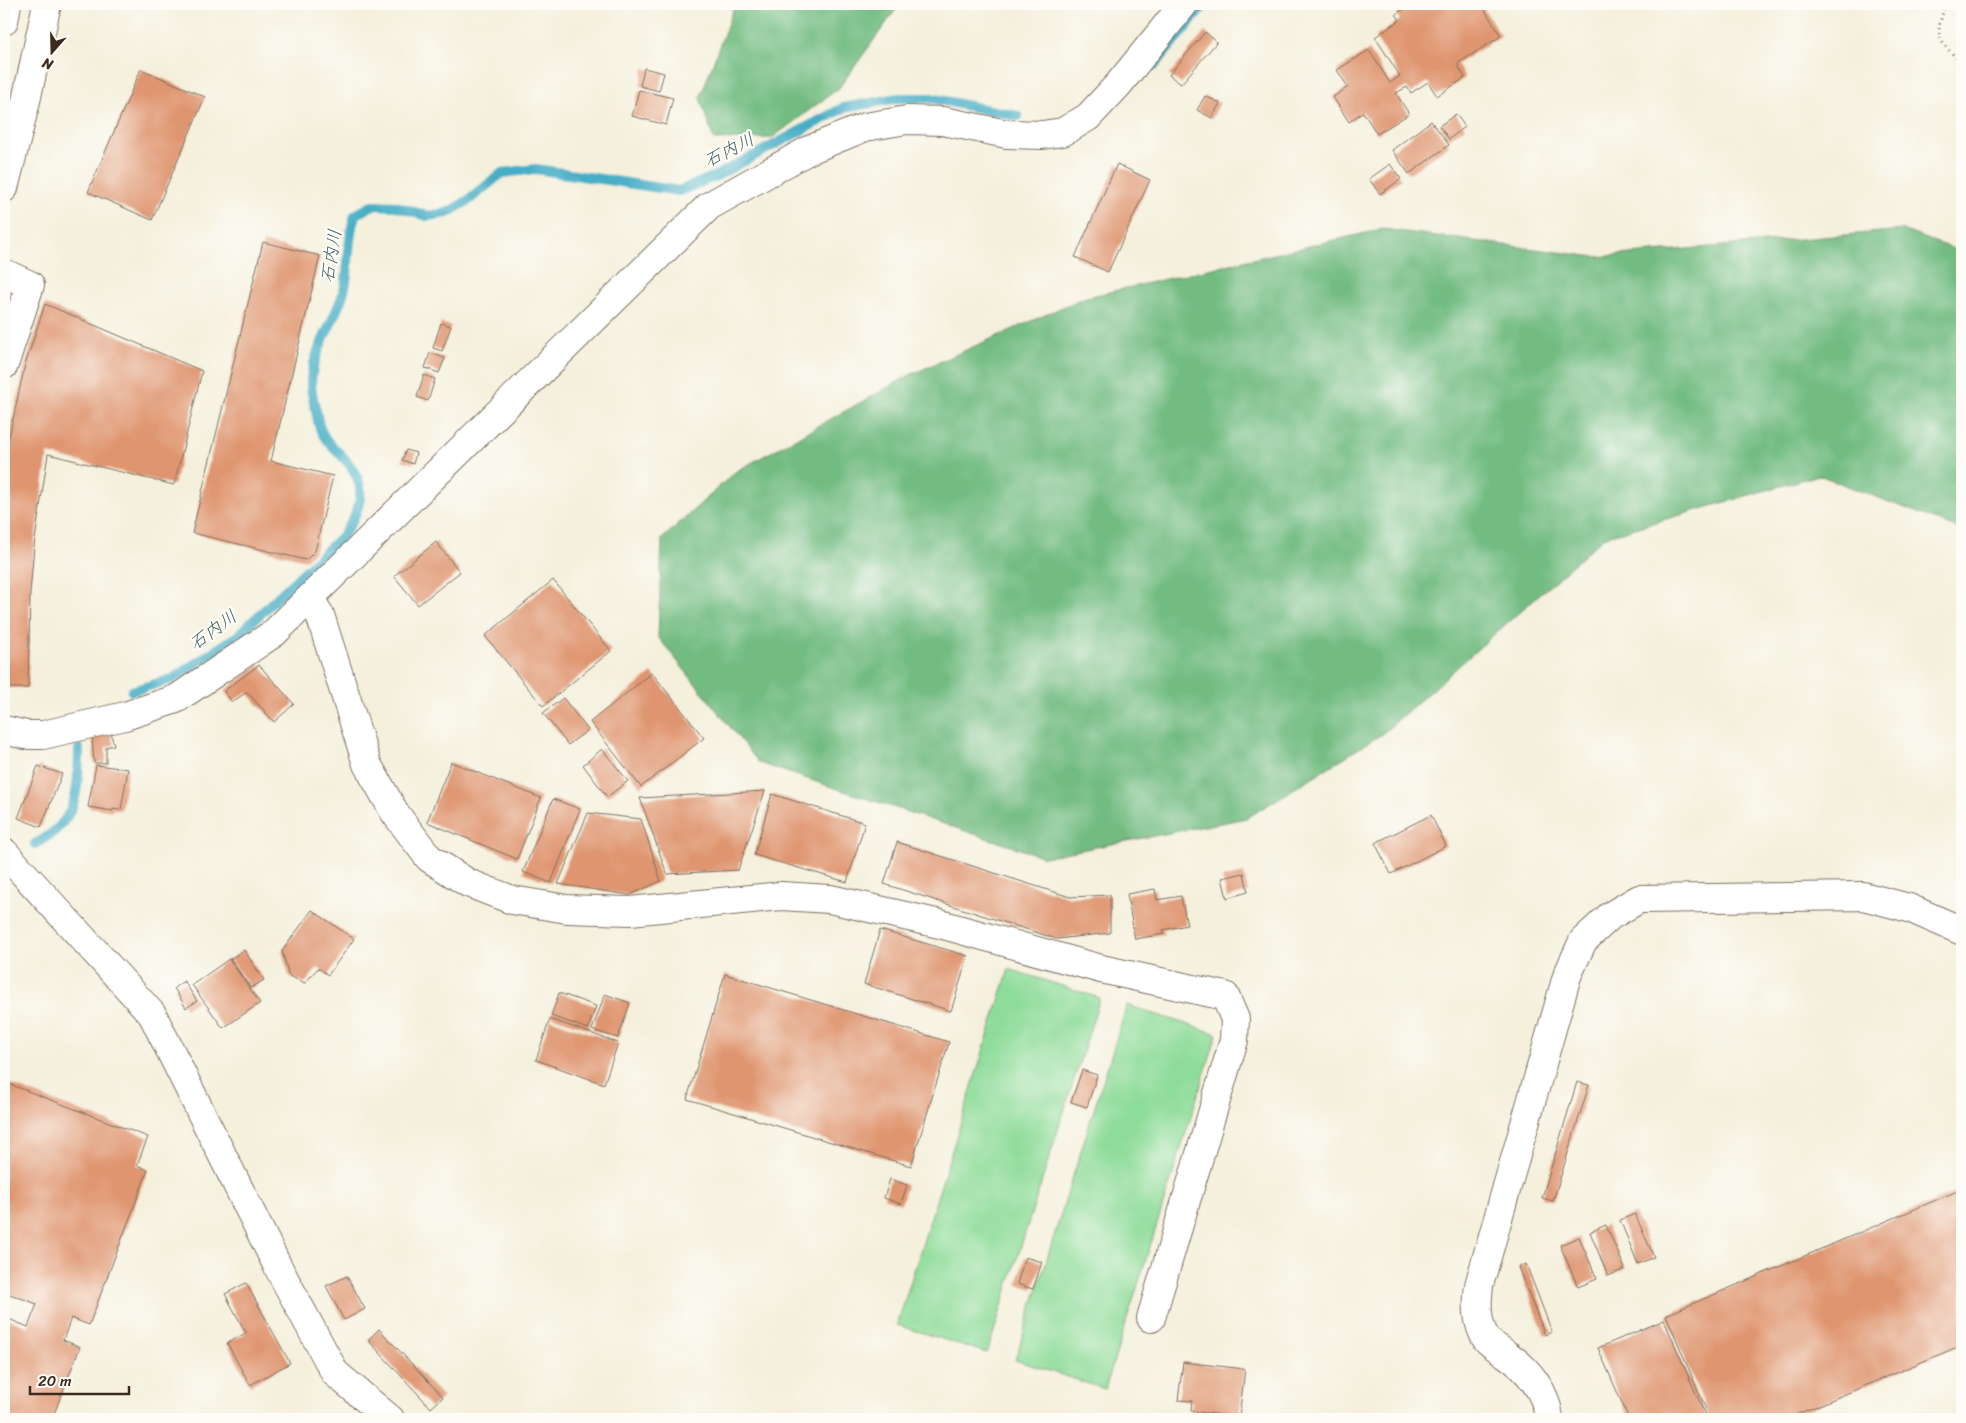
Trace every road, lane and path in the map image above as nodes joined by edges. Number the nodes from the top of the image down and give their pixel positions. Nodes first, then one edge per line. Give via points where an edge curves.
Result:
1 (7, 4) edge
2 (47, 4) edge
3 (1184, 4) edge
4 (1946, 4) edge
5 (4, 21) edge
6 (1962, 64) edge
7 (4, 188) edge
8 (4, 273) edge
9 (4, 365) edge
10 (310, 599) junction
11 (4, 730) edge
12 (4, 852) edge
13 (1962, 931) edge
14 (1151, 1318) dead end
15 (390, 1419) edge
16 (1549, 1419) edge

1 - 5 street
2 - 7 street
3 - 10 street via 1088,117 1063,132 1007,134 943,121 907,120 865,127 809,150 709,206
4 - 6 path via 1937,26 1938,38
8 - 9 street via 30,285
10 - 11 street via 274,633 176,698 125,716 43,735
10 - 14 street via 320,615 367,764 395,813 429,858 468,883 512,900 567,908 630,911 781,896 830,899 940,924 1101,969 1225,996 1235,1019 1234,1040
12 - 15 street via 152,1014 335,1373
13 - 16 street via 1909,908 1864,896 1639,899 1610,916 1583,941 1564,985 1479,1285 1477,1312 1486,1339 1534,1379 1548,1406

